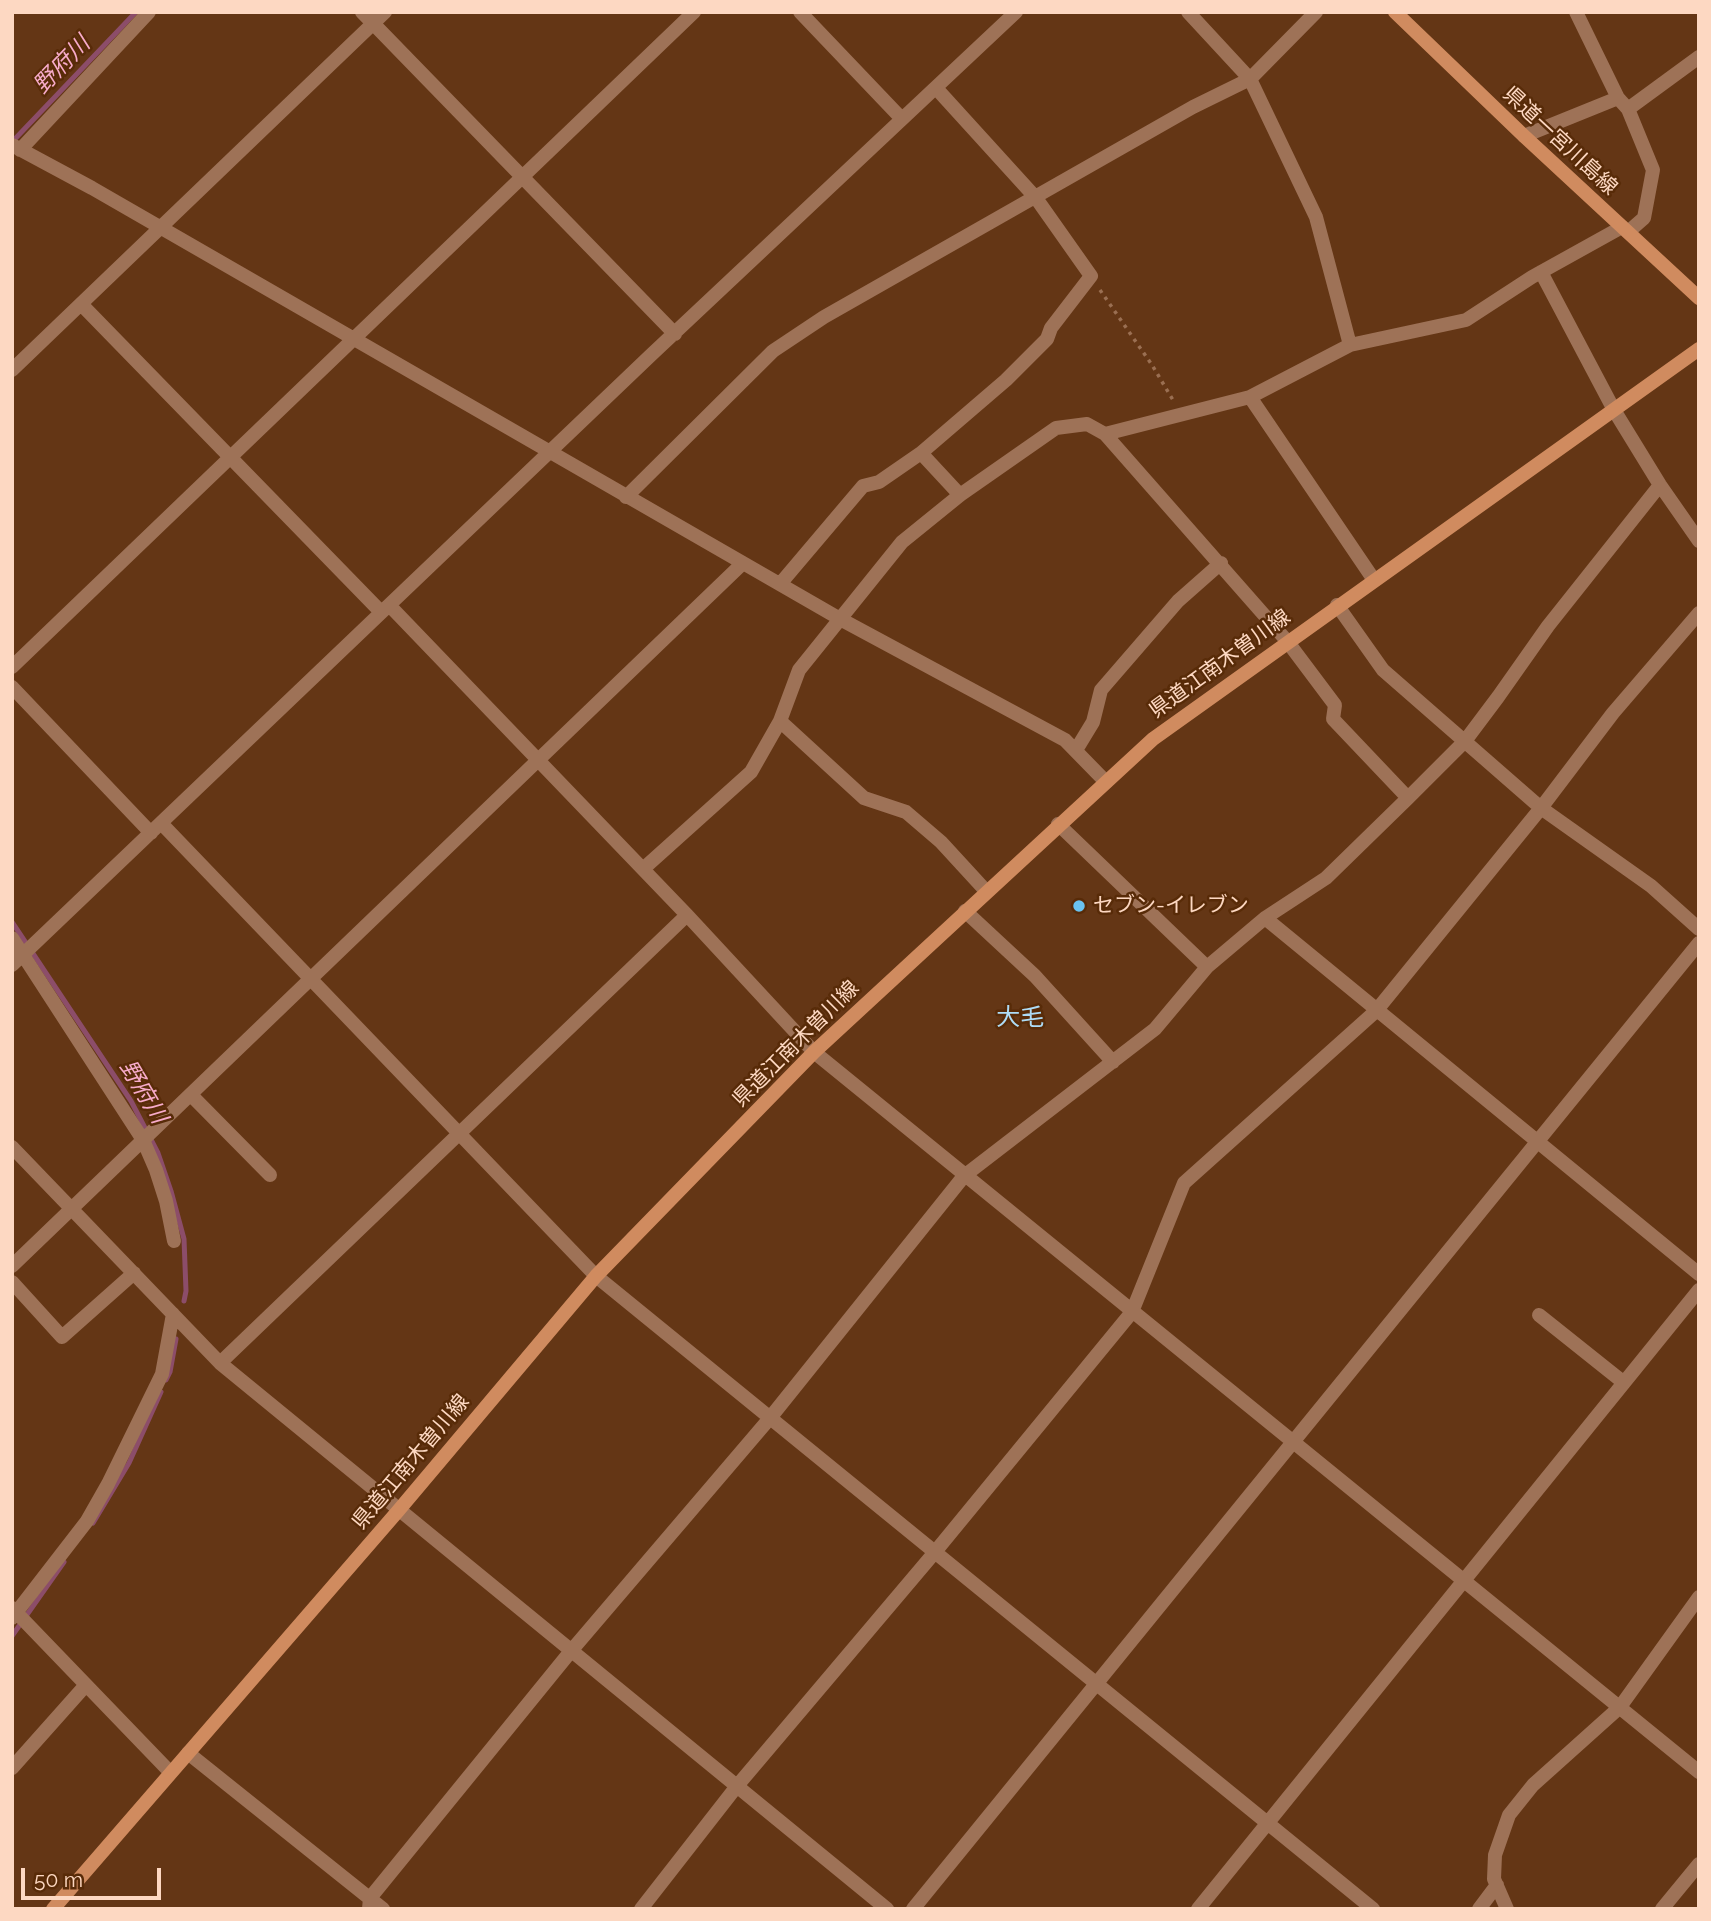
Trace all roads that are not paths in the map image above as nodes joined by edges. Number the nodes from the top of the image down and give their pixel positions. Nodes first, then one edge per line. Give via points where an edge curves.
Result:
1 (149, 12) edge
2 (362, 12) edge
3 (386, 12) edge
4 (694, 12) edge
5 (800, 12) edge
6 (1016, 12) edge
7 (1188, 12) edge
8 (1316, 12) edge
9 (1395, 12) edge
10 (1576, 12) edge
11 (373, 24) junction
12 (1699, 57) edge
13 (1250, 79) junction
14 (936, 88) junction
15 (1623, 104) junction
16 (902, 119) junction
17 (1524, 136) junction
18 (16, 148) edge
19 (522, 179) junction
20 (1036, 198) junction
21 (159, 228) junction
22 (1625, 230) junction
23 (1541, 272) junction
24 (1699, 298) edge
25 (81, 304) junction
26 (675, 334) junction
27 (355, 339) junction
28 (1350, 345) junction
29 (1699, 349) edge
30 (12, 370) edge
31 (1250, 397) junction
32 (1614, 410) junction
33 (1105, 434) junction
34 (551, 452) junction
35 (921, 453) junction
36 (231, 458) junction
37 (1660, 485) junction
38 (960, 495) junction
39 (626, 497) junction
40 (1699, 541) edge
41 (743, 563) junction
42 (1221, 563) junction
43 (1374, 580) junction
44 (779, 584) junction
45 (1337, 606) junction
46 (386, 609) junction
47 (1699, 613) edge
48 (842, 620) junction
49 (1287, 641) junction
50 (12, 667) edge
51 (12, 687) edge
52 (780, 720) junction
53 (1465, 741) junction
54 (1076, 750) junction
55 (538, 761) junction
56 (1106, 782) junction
57 (1408, 798) junction
58 (1541, 808) junction
59 (1058, 824) junction
60 (156, 828) junction
61 (643, 869) junction
62 (986, 891) junction
63 (965, 911) junction
64 (687, 915) junction
65 (1265, 918) junction
66 (1699, 929) edge
67 (12, 938) edge
68 (1699, 943) edge
69 (24, 955) edge
70 (1207, 967) junction
71 (311, 979) junction
72 (1376, 1010) junction
73 (814, 1052) junction
74 (1113, 1062) junction
75 (191, 1094) junction
76 (461, 1133) junction
77 (148, 1135) junction
78 (1538, 1140) junction
79 (12, 1147) edge
80 (270, 1175) dead end
81 (964, 1176) junction
82 (72, 1208) junction
83 (174, 1241) dead end
84 (12, 1266) edge
85 (134, 1273) junction
86 (1699, 1274) edge
87 (596, 1276) junction
88 (12, 1282) edge
89 (1699, 1290) edge
90 (1132, 1312) junction
91 (173, 1314) junction
92 (1539, 1315) dead end
93 (220, 1363) junction
94 (1623, 1382) junction
95 (770, 1418) junction
96 (1293, 1441) junction
97 (398, 1511) junction
98 (935, 1552) junction
99 (1465, 1580) junction
100 (1699, 1597) edge
101 (15, 1614) edge
102 (571, 1651) junction
103 (1096, 1683) junction
104 (85, 1685) junction
105 (1620, 1707) junction
106 (188, 1753) junction
107 (12, 1768) edge
108 (170, 1772) junction
109 (1699, 1772) edge
110 (737, 1786) junction
111 (1268, 1824) junction
112 (1699, 1864) edge
113 (1497, 1885) junction
114 (369, 1903) edge
115 (53, 1909) edge
116 (383, 1909) edge
117 (641, 1909) edge
118 (887, 1909) edge
119 (913, 1909) edge
120 (1198, 1909) edge
121 (1373, 1909) edge
122 (1479, 1909) edge
123 (1507, 1909) edge
124 (1662, 1909) edge

1 - 18 street
2 - 11 street
3 - 11 street
4 - 19 street
5 - 16 street
6 - 14 street
7 - 13 street
8 - 13 street
9 - 17 main road, 県道一宮川島線
10 - 15 street
11 - 19 street
11 - 21 street
12 - 15 street
13 - 20 street
13 - 28 street via 1316,217
14 - 16 street
14 - 20 street
15 - 17 street
15 - 22 street via 1653,170 1644,218
16 - 26 street
17 - 22 main road, 県道一宮川島線
18 - 21 street
19 - 26 street
19 - 27 street
20 - 35 street via 1091,276 1047,339
20 - 39 street via 824,317 773,351
21 - 25 street
21 - 27 street
22 - 23 street
22 - 24 main road, 県道一宮川島線
23 - 28 street via 1466,320
23 - 32 street
25 - 30 street
25 - 36 street
26 - 34 street
27 - 34 street
27 - 36 street
28 - 31 street
29 - 32 main road, 県道江南木曽川線
31 - 33 street
31 - 43 street
32 - 37 street
32 - 43 main road, 県道江南木曽川線
33 - 38 street via 1087,424 1056,428
33 - 42 street
34 - 39 street
34 - 46 street
35 - 38 street
35 - 44 street via 879,482 863,486
36 - 46 street
36 - 50 street
37 - 40 street
37 - 53 street via 1548,626
38 - 48 street via 902,542
39 - 41 street
41 - 44 street
41 - 55 street
42 - 49 street
42 - 54 street via 1178,601 1101,690 1093,722
43 - 45 main road, 県道江南木曽川線
44 - 48 street
45 - 49 main road, 県道江南木曽川線
45 - 53 street via 1382,670
46 - 55 street
46 - 60 street
47 - 58 street via 1613,713
48 - 52 street via 799,670
48 - 54 street
49 - 56 main road, 県道江南木曽川線 via 1153,739
49 - 57 street via 1335,705 1333,719
51 - 60 street
52 - 61 street via 751,772
52 - 62 street via 864,798 906,812
53 - 57 street
53 - 58 street
54 - 56 street
55 - 61 street
55 - 71 street
56 - 59 main road, 県道江南木曽川線
57 - 65 street via 1326,878
58 - 66 street via 1651,886
58 - 72 street
59 - 62 main road, 県道江南木曽川線
59 - 70 street
60 - 69 street
60 - 71 street
61 - 64 street
62 - 63 main road, 県道江南木曽川線
63 - 73 main road, 県道江南木曽川線
63 - 74 street via 1035,976
64 - 73 street
64 - 76 street
65 - 70 street
65 - 72 street
67 - 69 street
68 - 78 street
69 - 77 street
70 - 74 street via 1155,1029
71 - 75 street
71 - 76 street
72 - 78 street
72 - 90 street via 1184,1183
73 - 81 street
73 - 87 main road, 県道江南木曽川線
74 - 81 street
75 - 77 street
75 - 80 street
76 - 87 street
76 - 93 street
77 - 82 street
77 - 83 street
78 - 86 street
78 - 96 street
79 - 82 street
81 - 90 street
81 - 95 street
82 - 84 street
82 - 85 street
85 - 88 street via 62,1337
85 - 91 street
87 - 95 street
87 - 97 main road, 県道江南木曽川線
89 - 94 street
90 - 96 street
90 - 98 street
91 - 93 street
91 - 101 street via 162,1374 108,1484 87,1521
92 - 94 street
93 - 97 street
94 - 99 street
95 - 98 street
95 - 102 street
96 - 99 street
96 - 103 street
97 - 102 street
97 - 106 main road, 県道江南木曽川線
98 - 103 street
98 - 110 street
99 - 105 street
99 - 111 street
100 - 105 street
101 - 104 street
102 - 110 street
102 - 114 street
103 - 111 street
103 - 119 street
104 - 107 street
104 - 108 street
105 - 109 street
105 - 113 street via 1533,1785 1509,1815 1495,1855
106 - 108 main road, 県道江南木曽川線
106 - 114 street
108 - 115 main road, 県道江南木曽川線
110 - 117 street
110 - 118 street
111 - 120 street
111 - 121 street
112 - 124 street
113 - 122 street
113 - 123 street
114 - 116 street

